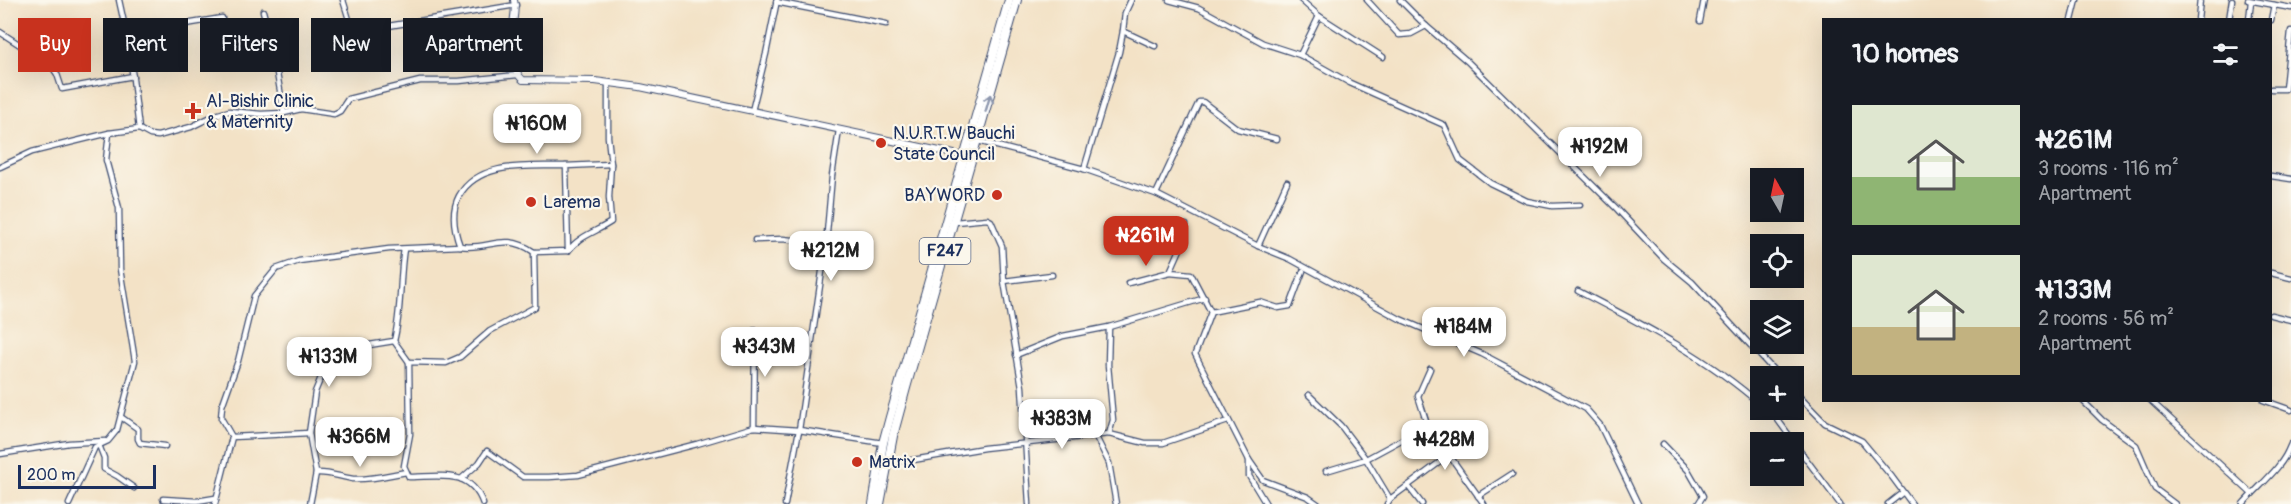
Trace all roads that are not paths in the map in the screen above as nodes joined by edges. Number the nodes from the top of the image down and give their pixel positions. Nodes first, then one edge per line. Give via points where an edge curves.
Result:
1 (119, 0) edge
2 (343, 0) edge
3 (1009, 0) edge
4 (1017, 0) edge
5 (1131, 0) edge
6 (1169, 0) edge
7 (1301, 0) edge
8 (1367, 0) edge
9 (1400, 0) edge
10 (1704, 0) edge
11 (2077, 0) edge
12 (2200, 0) edge
13 (2232, 0) edge
14 (2250, 0) edge
15 (776, 1) edge
16 (515, 3) edge
17 (2274, 5) junction
18 (2291, 8) edge
19 (263, 11) dead end
20 (1319, 16) junction
21 (123, 18) edge
22 (2072, 18) edge
23 (2199, 18) edge
24 (2229, 18) edge
25 (2249, 18) edge
26 (2271, 18) edge
27 (1701, 21) dead end
28 (886, 24) dead end
29 (1426, 26) junction
30 (1122, 31) junction
31 (2291, 31) edge
32 (0, 32) edge
33 (1155, 46) dead end
34 (1300, 55) junction
35 (1383, 57) dead end
36 (132, 72) edge
37 (517, 75) junction
38 (133, 76) junction
39 (608, 83) junction
40 (2272, 89) edge
41 (2288, 90) edge
42 (752, 111) junction
43 (284, 113) junction
44 (139, 129) junction
45 (839, 130) junction
46 (109, 133) junction
47 (1277, 139) dead end
48 (978, 141) junction
49 (964, 155) junction
50 (973, 158) junction
51 (611, 164) junction
52 (566, 166) junction
53 (0, 167) edge
54 (1084, 169) junction
55 (2272, 176) edge
56 (2291, 179) edge
57 (1287, 182) dead end
58 (1156, 194) junction
59 (1580, 205) dead end
60 (955, 222) junction
61 (1186, 225) dead end
62 (755, 240) dead end
63 (826, 244) junction
64 (460, 246) junction
65 (1258, 246) junction
66 (404, 249) junction
67 (568, 251) junction
68 (534, 252) junction
69 (1170, 272) junction
70 (1303, 272) dead end
71 (2272, 273) edge
72 (1052, 275) dead end
73 (2291, 278) edge
74 (1004, 281) junction
75 (1128, 283) dead end
76 (1578, 291) dead end
77 (1205, 298) junction
78 (1211, 312) junction
79 (2272, 315) edge
80 (2291, 320) edge
81 (1109, 327) junction
82 (755, 330) dead end
83 (394, 341) junction
84 (1016, 355) junction
85 (409, 362) junction
86 (1770, 366) edge
87 (1430, 369) dead end
88 (1309, 395) dead end
89 (1750, 395) edge
90 (1804, 401) edge
91 (2084, 402) edge
92 (2152, 402) edge
93 (2269, 402) edge
94 (2291, 410) edge
95 (121, 417) junction
96 (1228, 421) junction
97 (1427, 424) junction
98 (754, 427) junction
99 (799, 430) junction
100 (309, 433) junction
101 (1109, 434) junction
102 (1095, 435) junction
103 (232, 437) junction
104 (108, 441) junction
105 (883, 443) junction
106 (1025, 443) junction
107 (1663, 444) dead end
108 (2291, 444) edge
109 (99, 445) junction
110 (165, 446) dead end
111 (0, 454) edge
112 (1448, 456) junction
113 (1804, 456) edge
114 (1366, 459) junction
115 (1249, 460) junction
116 (888, 462) junction
117 (1326, 471) dead end
118 (406, 472) junction
119 (316, 473) junction
120 (1512, 474) dead end
121 (461, 479) junction
122 (1408, 486) junction
123 (134, 488) dead end
124 (1902, 492) junction
125 (2252, 494) junction
126 (1478, 496) junction
127 (215, 498) junction
128 (163, 499) dead end
129 (1388, 501) edge
130 (69, 504) edge
131 (215, 504) edge
132 (310, 504) edge
133 (483, 504) edge
134 (785, 504) edge
135 (873, 504) edge
136 (880, 504) edge
137 (1029, 504) edge
138 (1116, 504) edge
139 (1266, 504) edge
140 (1318, 504) edge
141 (1422, 504) edge
142 (1484, 504) edge
143 (1638, 504) edge
144 (1698, 504) edge
145 (1840, 504) edge
146 (1888, 504) edge
147 (1912, 504) edge
148 (2175, 504) edge
149 (2243, 504) edge

1 - 21 street
2 - 16 street via 351,26 364,30
3 - 49 main road, F247
48 -> 4 main road, F247
5 - 30 street
6 - 34 street via 1199,8 1263,43
7 - 20 street
8 - 29 street via 1399,35
9 - 29 street
10 - 27 street
11 - 22 street
12 - 23 street
13 - 24 street
14 - 17 street
14 - 25 street
15 - 28 street
15 - 42 street
16 - 37 street
17 - 18 street
17 - 26 street
19 - 43 street
20 - 34 street
20 - 35 street
29 - 86 street via 1467,61 1664,259 1692,282
30 - 33 street
30 - 54 street
31 - 41 street
32 - 38 street via 51,65 62,89
34 - 59 street via 1350,83 1444,125 1460,160 1490,183 1527,201 1552,206
36 - 38 street
37 - 39 street via 532,81
37 - 43 street via 420,81 348,99 334,114 301,109
38 - 44 street
39 - 42 street
39 - 51 street
40 - 41 street
42 - 45 street
43 - 44 street via 229,111 158,136
44 - 46 street
45 - 49 street
45 - 63 street
46 - 53 street via 32,152
46 - 95 street via 106,160 119,208 120,269 135,361
47 - 58 street via 1238,129 1199,102
48 - 50 main road, F247
48 - 54 street
49 - 50 street
49 - 105 main road, F247
50 - 60 main road, F247
51 - 52 street
51 - 67 street via 611,222 576,239
52 - 64 street via 508,168 470,182 454,206
52 - 67 street
54 - 58 street
55 - 56 street
57 - 65 street
58 - 65 street
60 - 74 street via 991,221 1002,246
60 - 116 main road, F247 via 934,286
61 - 69 street
62 - 63 street
63 - 99 street
64 - 66 street
64 - 68 street via 516,242
65 - 143 street via 1586,409 1600,425
66 - 83 street via 400,318
66 - 103 street via 299,261 270,275 254,296 222,406 221,418
67 - 68 street
68 - 85 street via 535,307 490,331 460,357 446,363
69 - 75 street
69 - 77 street via 1191,274
70 - 78 street via 1290,306 1278,308 1260,302
71 - 73 street
72 - 74 street
74 - 84 street
76 - 89 street via 1686,349
77 - 78 street
77 - 81 street
78 - 96 street via 1195,354
79 - 80 street
81 - 84 street via 1063,336
81 - 101 street via 1113,420
82 - 98 street
83 - 85 street
83 - 100 street via 357,347 335,357 324,370 315,392
84 - 106 street
85 - 118 street
87 - 97 street via 1418,396
88 - 114 street via 1341,426
90 - 124 street via 1826,423 1862,441
91 - 148 street via 2136,445 2155,489
92 - 125 street
93 - 94 street
95 - 104 street
95 - 110 street via 138,429 140,443
96 - 101 street via 1163,443
96 - 115 street
97 - 112 street
97 - 114 street
98 - 99 street
98 - 121 street via 578,475 523,477 488,451
99 - 105 street
99 - 134 street
100 - 103 street
100 - 119 street
101 - 102 street
102 - 106 street
102 - 138 street via 1109,463
103 - 127 street
104 - 109 street
104 - 111 street
105 - 135 main road, F247
106 - 116 street
106 - 137 street
107 - 144 street via 1688,470 1704,496
108 - 125 street via 2287,456
109 - 123 street via 104,469
109 - 130 street
112 - 122 street
112 - 126 street
113 - 145 street
114 - 117 street
114 - 129 street
115 - 139 street via 1249,477
115 - 140 street via 1263,480
116 - 136 main road, F247
118 - 119 street via 363,479
118 - 121 street via 409,477 443,475
119 - 132 street
120 - 126 street
121 - 133 street via 473,487
122 - 129 street
122 - 141 street
124 - 146 street
124 - 147 street
125 - 149 street
126 - 142 street
127 - 128 street
127 - 131 street

